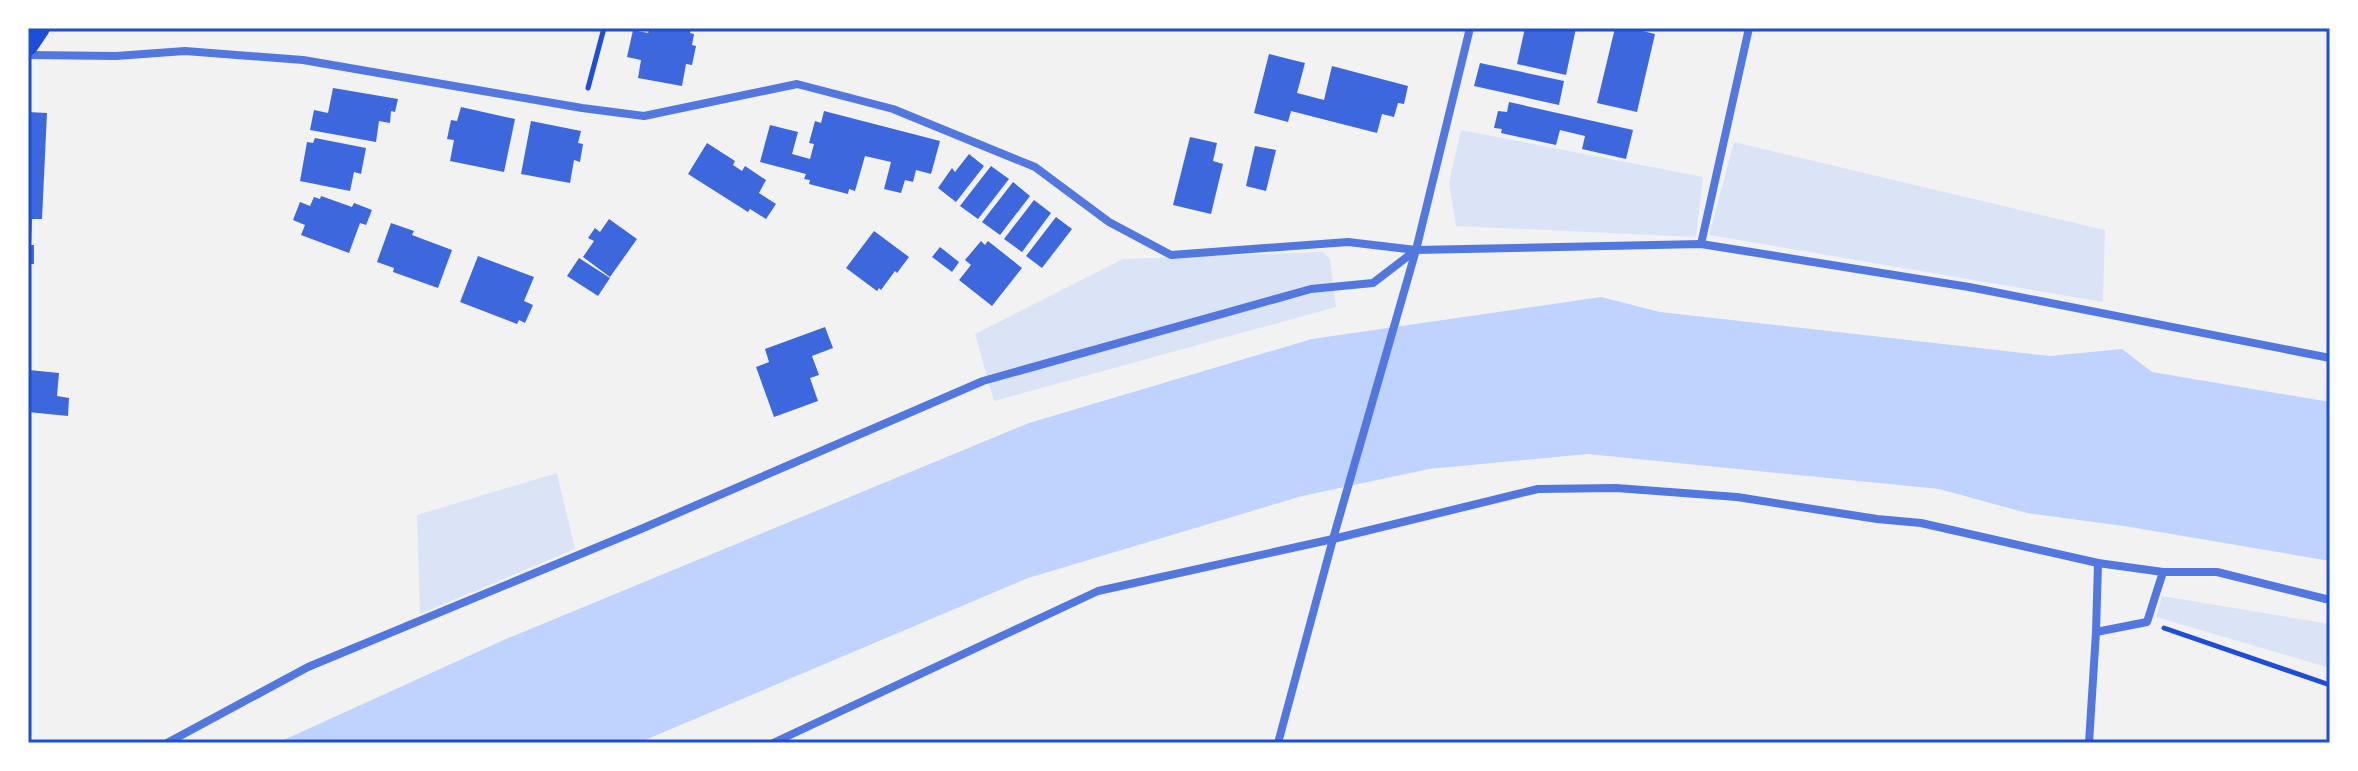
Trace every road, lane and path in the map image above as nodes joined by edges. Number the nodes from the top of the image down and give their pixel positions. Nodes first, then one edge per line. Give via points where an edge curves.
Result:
1 (40, 28) edge
2 (604, 28) edge
3 (1470, 28) edge
4 (1749, 28) edge
5 (28, 46) edge
6 (28, 55) edge
7 (582, 108) junction
8 (1701, 244) junction
9 (1416, 250) junction
10 (2330, 358) edge
11 (1333, 539) junction
12 (2098, 563) junction
13 (2163, 572) junction
14 (2330, 600) edge
15 (2147, 622) junction
16 (2096, 632) junction
17 (2330, 685) edge
18 (167, 743) edge
19 (773, 743) edge
20 (1278, 743) edge
21 (2089, 743) edge

1 - 5 main road
2 - 7 path
3 - 9 street
4 - 8 street
6 - 7 street via 185,51 303,60
7 - 9 street via 644,116 797,84 893,109 1035,167 1109,222 1171,255 1348,242
8 - 9 street
8 - 10 street via 1969,287
9 - 11 street
9 - 18 street via 1373,283 1311,289 983,381 308,667
11 - 12 street via 1538,489 1616,488 1737,497 1921,523
11 - 19 street via 1098,591
11 - 20 street
12 - 13 street
12 - 16 street
13 - 14 street via 2217,572
13 - 15 street
15 - 16 street
15 - 17 path
16 - 21 street

